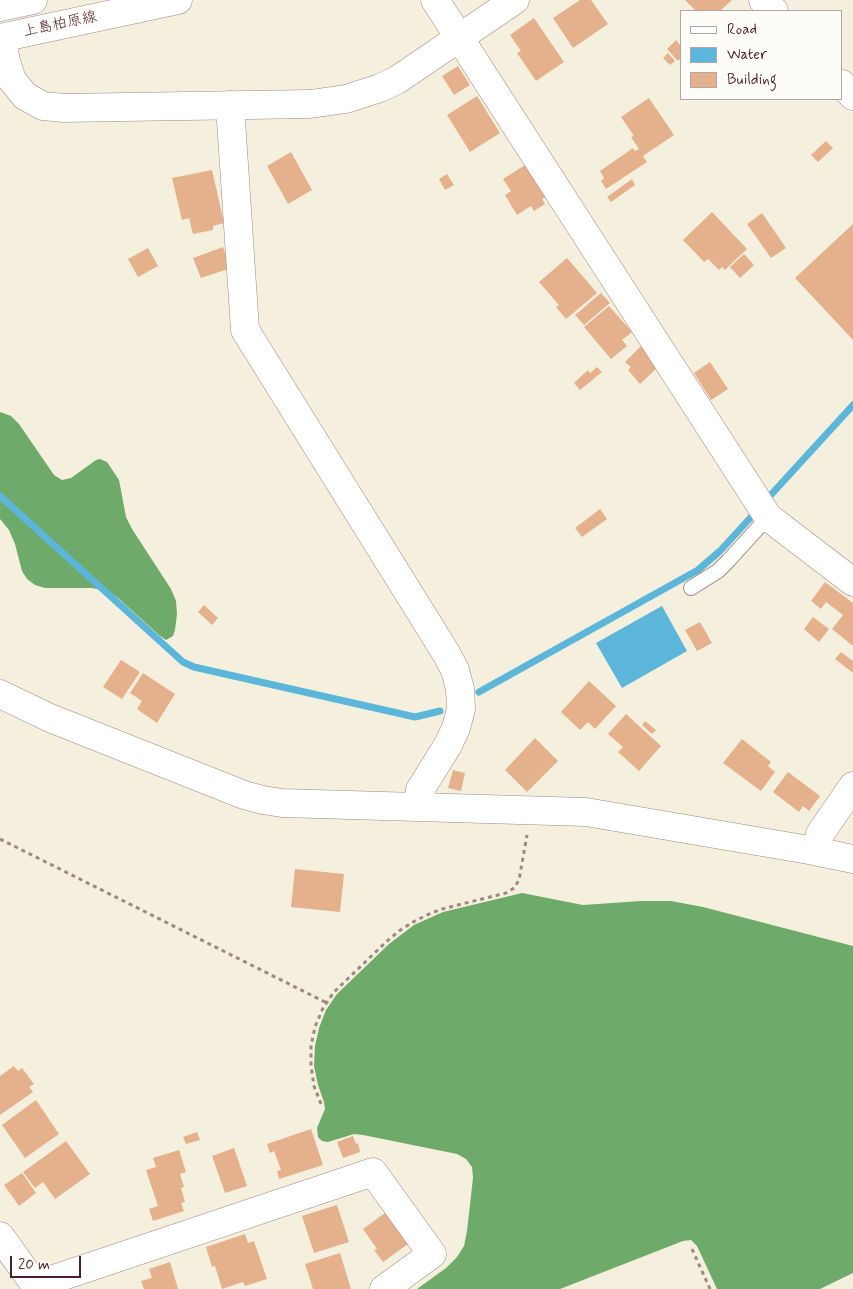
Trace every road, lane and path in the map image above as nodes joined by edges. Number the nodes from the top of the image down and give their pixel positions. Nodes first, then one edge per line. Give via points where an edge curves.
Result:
1 (32, 0) edge
2 (178, 0) edge
3 (435, 0) edge
4 (515, 0) edge
5 (763, 0) edge
6 (0, 7) edge
7 (773, 10) edge
8 (1, 38) edge
9 (460, 38) junction
10 (843, 85) edge
11 (853, 96) edge
12 (230, 105) junction
13 (768, 517) junction
14 (853, 582) edge
15 (691, 588) dead end
16 (0, 694) edge
17 (853, 786) edge
18 (418, 806) junction
19 (532, 810) junction
20 (0, 839) edge
21 (816, 851) junction
22 (853, 859) edge
23 (326, 1003) junction
24 (322, 1104) dead end
25 (0, 1236) edge
26 (692, 1249) dead end
27 (39, 1289) edge
28 (384, 1289) edge
29 (710, 1289) edge

1 - 6 street, 上島柏原線
2 - 8 street, 上島柏原線
3 - 9 street
4 - 9 street
5 - 7 street
8 - 12 street via 12,80 25,96 43,106
9 - 12 street via 397,80 364,94 310,104
9 - 13 street
10 - 11 street
12 - 18 street via 246,330 455,670 461,709 456,728 420,790
13 - 14 street
13 - 15 lane via 729,560
16 - 18 street via 50,718 244,795 282,803
17 - 21 street via 820,834
18 - 19 street
19 - 21 street via 605,814
19 - 23 path via 519,880 514,888 442,909 413,922 386,942
20 - 23 path
21 - 22 street
23 - 24 path via 315,1027 310,1066
25 - 27 street
26 - 29 path
27 - 28 street via 54,1278 373,1172 432,1254

